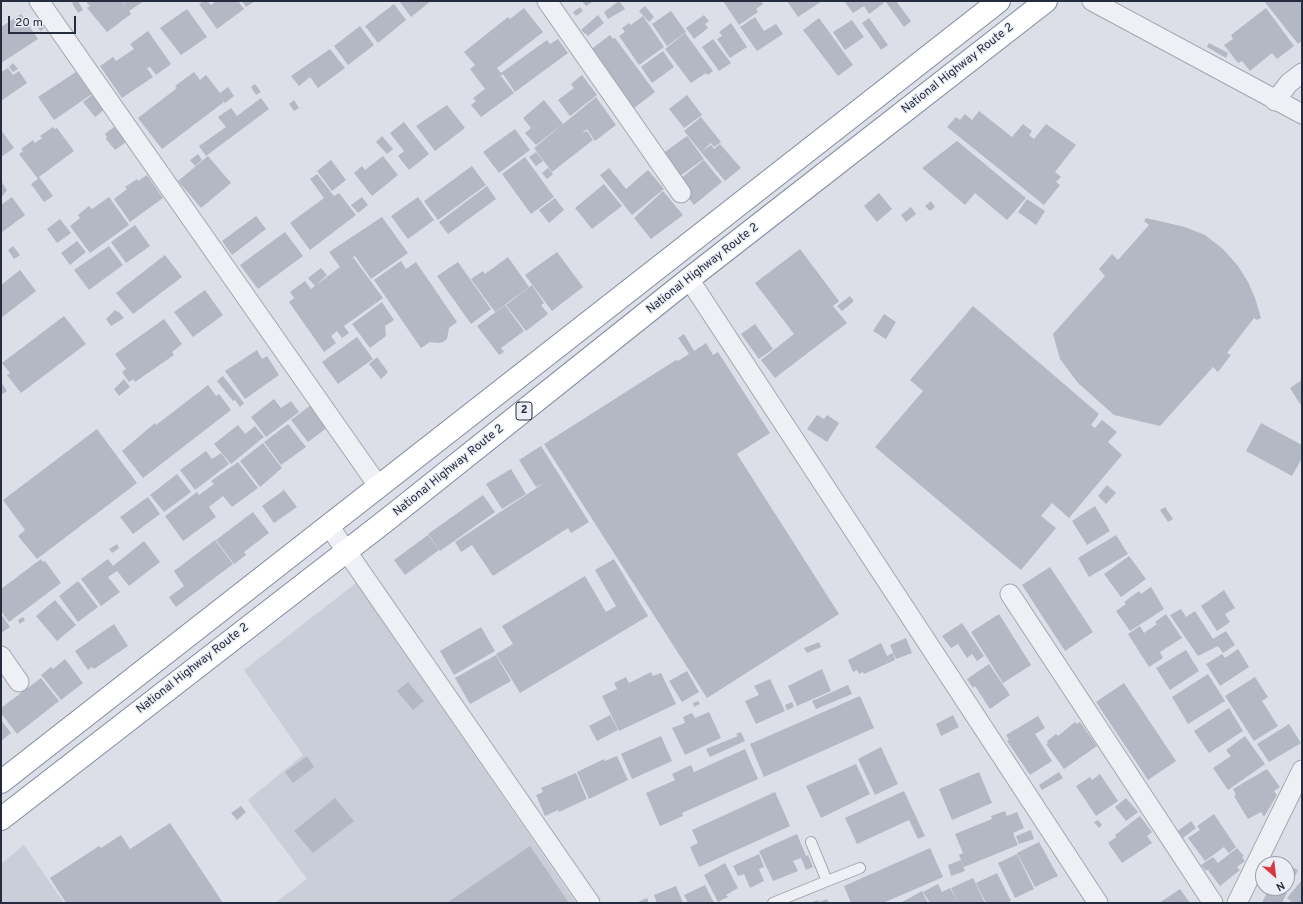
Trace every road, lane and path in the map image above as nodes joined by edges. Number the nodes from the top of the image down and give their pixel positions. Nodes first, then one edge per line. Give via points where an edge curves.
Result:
1 (38, 1) edge
2 (547, 1) edge
3 (998, 1) edge
4 (1046, 1) edge
5 (1092, 1) edge
6 (1302, 73) edge
7 (1275, 101) junction
8 (1302, 114) edge
9 (681, 193) dead end
10 (689, 279) junction
11 (379, 487) junction
12 (329, 526) junction
13 (347, 551) junction
14 (1010, 594) dead end
15 (1, 656) edge
16 (19, 682) dead end
17 (1302, 770) edge
18 (1, 782) edge
19 (1, 819) edge
20 (811, 842) dead end
21 (860, 868) dead end
22 (827, 881) junction
23 (590, 903) edge
24 (773, 903) edge
25 (1098, 903) edge
26 (1213, 903) edge
27 (1237, 903) edge

1 - 11 street
2 - 9 street
3 - 11 highway, 2
4 - 10 highway, National Highway Route 2 / 2
5 - 7 street
6 - 7 street via 1289,83
7 - 8 street
10 - 13 highway, National Highway Route 2 / 2
10 - 25 street
11 - 12 highway, 2
12 - 13 street
12 - 18 highway, 2
13 - 19 highway, National Highway Route 2 / 2
13 - 23 street
14 - 26 street
15 - 16 street
17 - 27 street
20 - 22 lane
21 - 22 lane
22 - 24 lane

